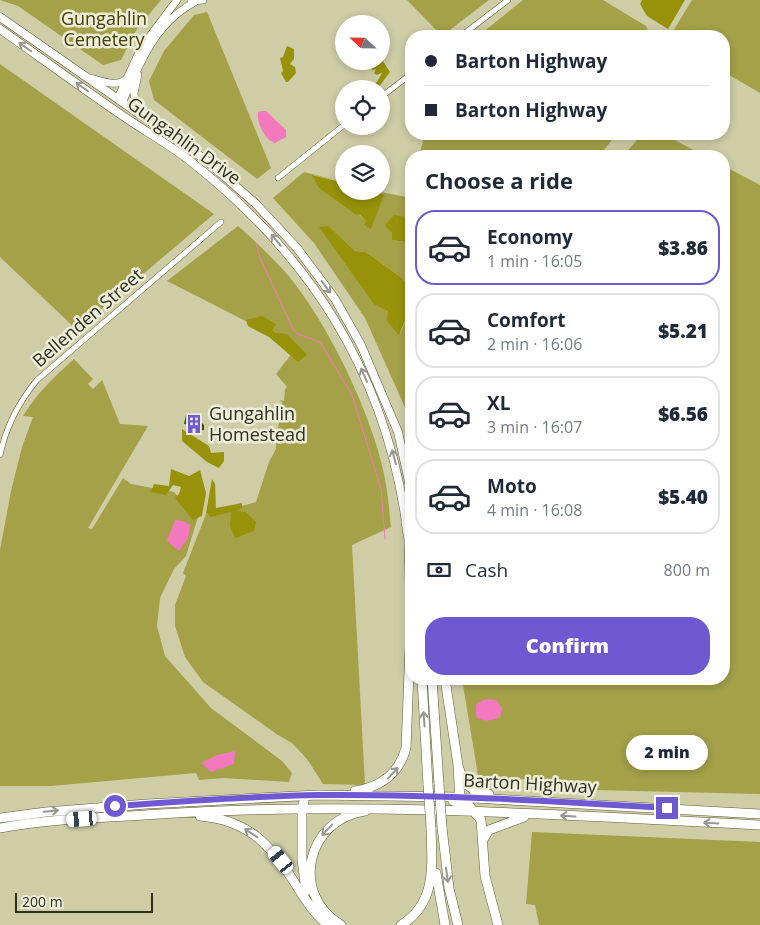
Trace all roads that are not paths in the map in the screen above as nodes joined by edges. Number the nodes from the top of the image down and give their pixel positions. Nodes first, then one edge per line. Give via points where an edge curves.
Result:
1 (176, 0) edge
2 (203, 0) edge
3 (508, 0) edge
4 (192, 1) edge
5 (0, 17) edge
6 (0, 29) edge
7 (469, 30) edge
8 (146, 51) junction
9 (86, 77) junction
10 (126, 78) junction
11 (405, 79) edge
12 (390, 90) edge
13 (120, 100) junction
14 (115, 110) junction
15 (136, 110) junction
16 (335, 133) edge
17 (278, 178) dead end
18 (221, 222) dead end
19 (0, 454) edge
20 (405, 459) edge
21 (405, 515) edge
22 (409, 685) edge
23 (422, 685) edge
24 (432, 685) edge
25 (446, 685) edge
26 (458, 765) junction
27 (314, 796) junction
28 (332, 796) junction
29 (461, 800) junction
30 (639, 806) junction
31 (302, 807) junction
32 (423, 810) junction
33 (449, 811) junction
34 (475, 812) junction
35 (760, 814) edge
36 (531, 815) junction
37 (115, 817) junction
38 (0, 818) edge
39 (760, 825) edge
40 (0, 828) edge
41 (431, 828) junction
42 (483, 843) junction
43 (327, 924) edge
44 (341, 925) edge
45 (401, 925) edge
46 (446, 925) edge
47 (458, 925) edge
48 (498, 925) edge

1 - 10 main road via 144,44
2 - 4 main road
3 - 7 street
4 - 8 main road via 165,24
5 - 9 main road, Gungahlin Drive
14 -> 6 main road, Gungahlin Drive
8 - 13 main road
8 - 15 main road via 135,88
9 - 10 main road via 116,84
9 - 13 main road, Gungahlin Drive
10 - 13 main road
11 - 12 street
13 - 14 main road
13 - 15 main road, Gungahlin Drive
21 -> 14 main road, Gungahlin Drive via 394,457 372,392 341,330 304,272 237,200 185,157
15 -> 20 main road, Gungahlin Drive via 207,161 256,204 297,248 335,299 361,345 391,414
16 - 17 street
18 - 19 street, Bellenden Street via 37,380 14,413
28 -> 22 highway via 370,788 395,771 405,753
41 -> 23 highway, bridge
24 -> 47 highway, bridge via 442,827 449,888
25 - 26 highway
26 - 29 highway
26 - 30 highway via 465,782 480,793
27 - 28 highway
27 - 31 highway via 307,798
38 -> 27 highway via 147,804
28 - 29 highway via 431,796
29 - 30 highway, Barton Highway
29 - 33 highway
29 - 34 highway
30 - 35 highway, Barton Highway
31 - 32 highway, Barton Highway
31 - 37 highway, Barton Highway
31 - 43 highway via 305,886
32 - 33 highway, Barton Highway
32 -> 44 highway via 354,814 336,822 320,839 311,860 311,885 322,908
33 - 34 highway, Barton Highway
34 - 36 highway, Barton Highway
34 - 42 highway via 483,825
39 -> 36 highway, Barton Highway
36 - 42 highway via 489,830
37 - 40 highway, Barton Highway
43 -> 37 highway via 312,910 272,850 239,825 201,816
41 - 45 highway via 429,891 418,911
41 - 46 highway via 438,890
42 - 48 highway via 485,876

